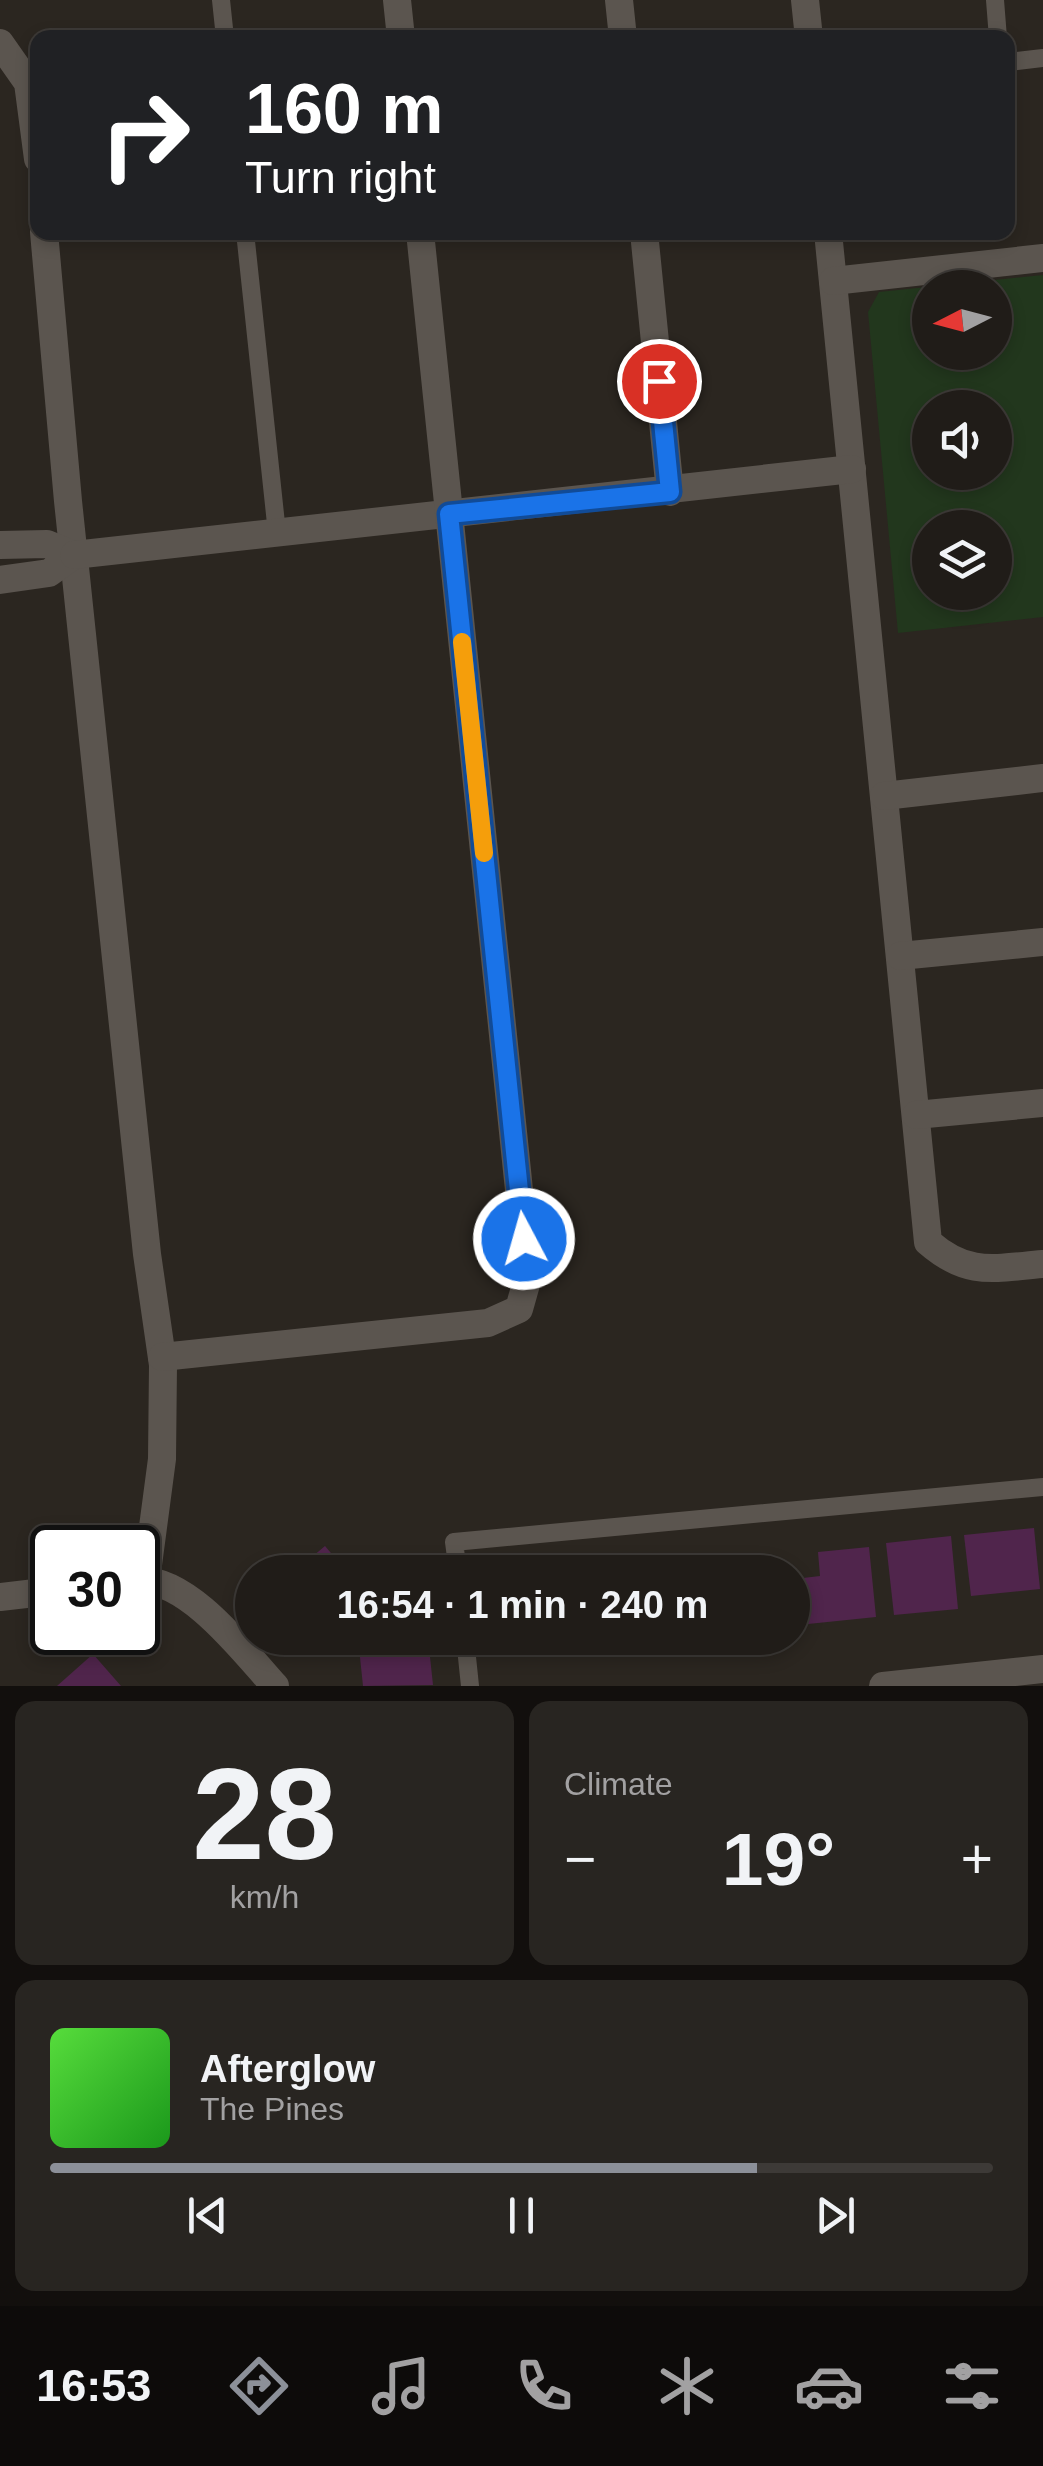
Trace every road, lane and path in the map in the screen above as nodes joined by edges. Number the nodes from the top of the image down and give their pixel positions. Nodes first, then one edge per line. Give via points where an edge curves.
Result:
1 (221, 0) edge
2 (397, 0) edge
3 (620, 0) edge
4 (805, 0) edge
5 (995, 0) edge
6 (224, 30) edge
7 (400, 30) edge
8 (622, 30) edge
9 (807, 30) edge
10 (997, 30) edge
11 (0, 43) edge
12 (1043, 58) edge
13 (1015, 61) edge
14 (30, 97) edge
15 (45, 240) edge
16 (247, 240) edge
17 (421, 240) edge
18 (645, 240) edge
19 (829, 240) edge
20 (1043, 258) edge
21 (833, 281) junction
22 (852, 469) junction
23 (670, 492) junction
24 (449, 514) junction
25 (276, 533) junction
26 (0, 545) edge
27 (74, 555) junction
28 (0, 580) edge
29 (1043, 778) edge
30 (884, 796) junction
31 (1043, 942) edge
32 (900, 956) junction
33 (1043, 1103) edge
34 (916, 1115) junction
35 (1043, 1264) edge
36 (162, 1357) junction
37 (1043, 1487) edge
38 (151, 1525) edge
39 (456, 1555) edge
40 (160, 1586) edge
41 (30, 1594) edge
42 (0, 1597) edge
43 (466, 1655) edge
44 (1043, 1669) edge
45 (976, 1681) edge
46 (275, 1686) edge
47 (470, 1686) edge
48 (883, 1686) edge

1 - 6 lane
2 - 7 street
3 - 8 street
4 - 9 street
5 - 10 lane
11 - 14 street via 28,82
12 - 13 lane
15 - 27 street
16 - 25 lane
17 - 24 street
18 - 23 street
19 - 21 street
20 - 21 street
21 - 22 street
22 - 23 street
22 - 30 street
23 - 24 street
24 - 25 street
24 - 36 street via 528,1277 519,1309 488,1322
25 - 27 street
26 - 27 street via 47,544
27 - 28 street via 49,573
27 - 36 street
29 - 30 street
30 - 32 street
31 - 32 street
32 - 34 street
33 - 34 street
34 - 35 street via 928,1242 949,1260 978,1270
36 - 38 street via 162,1458
37 - 39 lane via 454,1542
40 - 46 street via 218,1621
41 - 42 street
43 - 47 lane
44 - 45 street
45 - 48 street

